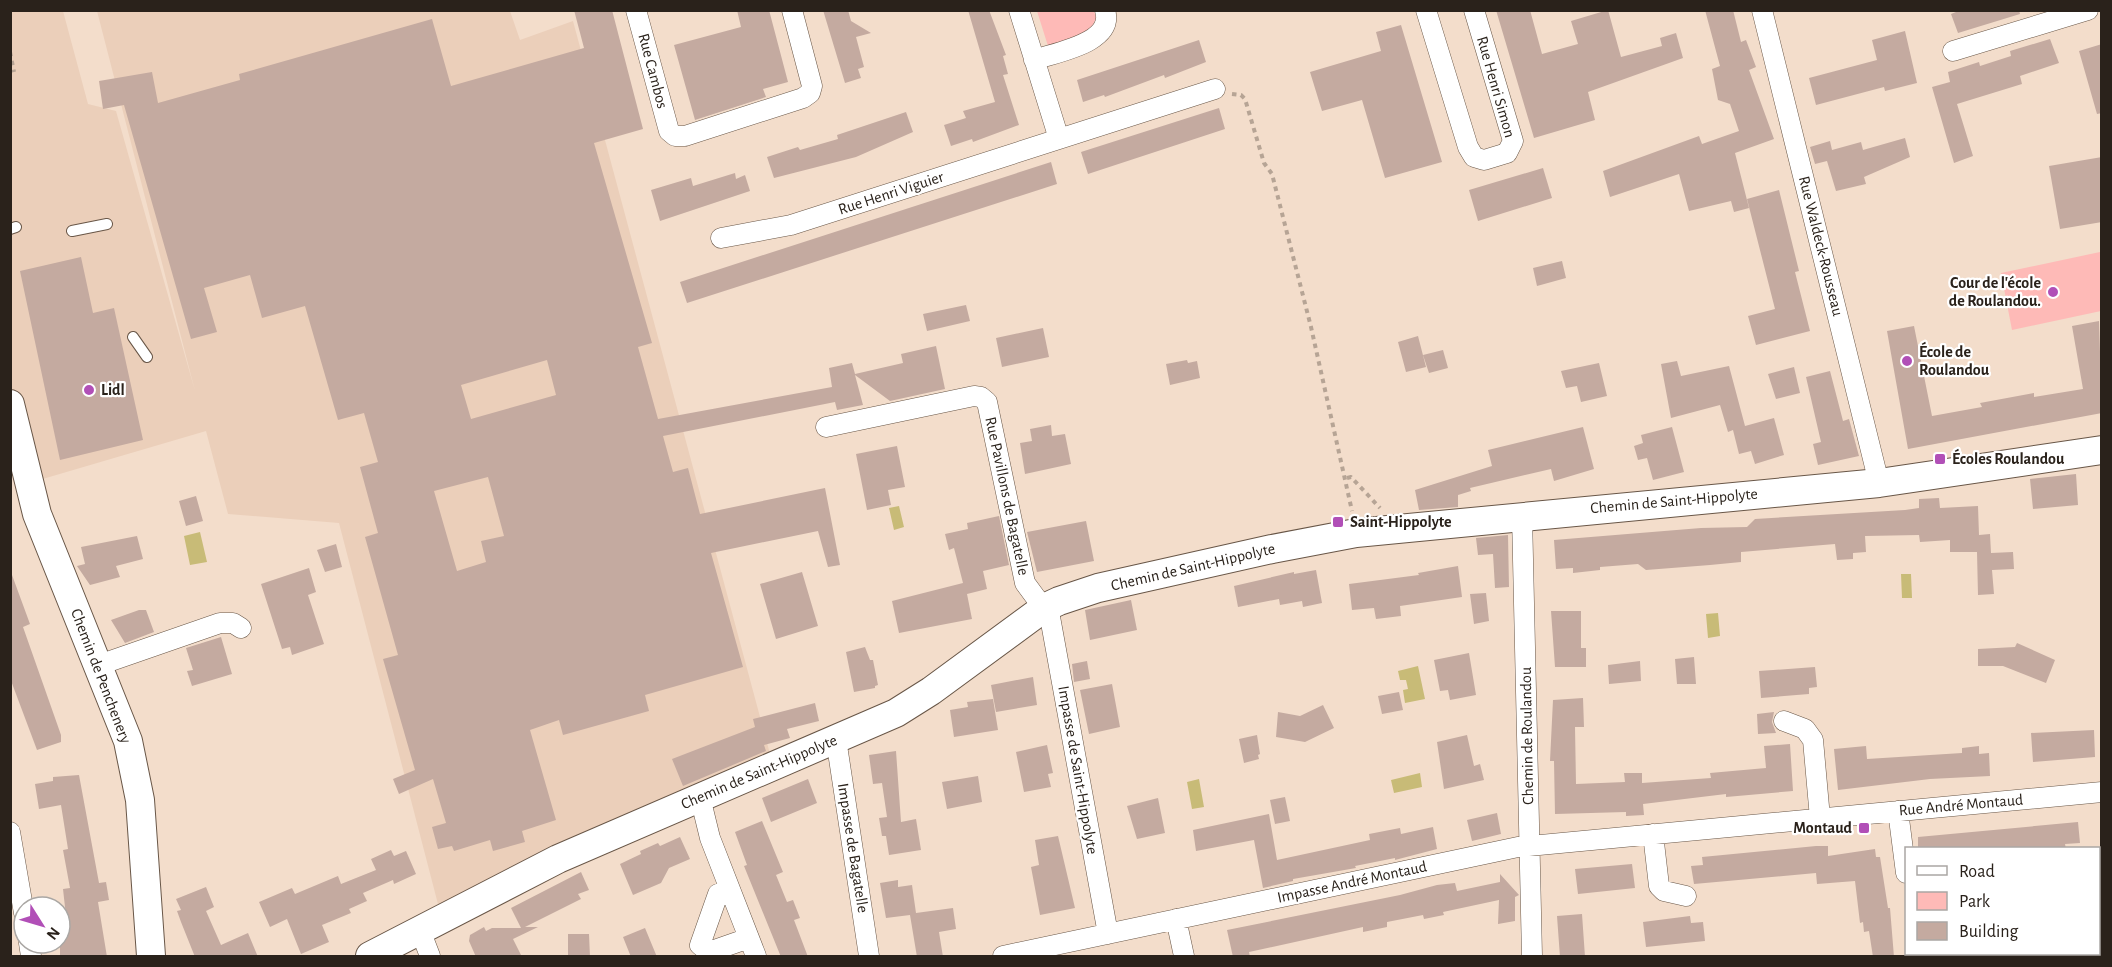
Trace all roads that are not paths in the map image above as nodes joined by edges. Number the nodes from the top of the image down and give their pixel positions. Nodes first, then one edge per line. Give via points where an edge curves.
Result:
1 (636, 10) edge
2 (792, 10) edge
3 (1019, 10) edge
4 (1105, 10) edge
5 (1426, 10) edge
6 (1474, 10) edge
7 (1762, 10) edge
8 (2083, 11) edge
9 (1953, 51) dead end
10 (1034, 60) junction
11 (1215, 89) road end
12 (1059, 139) junction
13 (107, 224) dead end
14 (72, 231) dead end
15 (721, 238) dead end
16 (133, 337) dead end
17 (147, 357) dead end
18 (12, 416) edge
19 (826, 427) dead end
20 (2102, 450) edge
21 (1879, 483) junction
22 (1522, 515) junction
23 (1044, 608) junction
24 (241, 628) dead end
25 (99, 665) junction
26 (1784, 721) dead end
27 (833, 741) junction
28 (2102, 792) edge
29 (700, 797) junction
30 (1898, 811) junction
31 (1820, 818) junction
32 (10, 832) edge
33 (1653, 834) junction
34 (1528, 846) junction
35 (1905, 865) edge
36 (729, 890) junction
37 (21, 895) edge
38 (1686, 896) dead end
39 (1176, 919) junction
40 (420, 930) junction
41 (1108, 934) junction
42 (752, 947) edge
43 (151, 957) edge
44 (370, 957) edge
45 (430, 957) edge
46 (869, 957) edge
47 (1003, 957) edge
48 (1184, 957) edge
49 (1532, 957) edge

1 - 2 street, Rue Cambos via 669,130 675,136 685,136 810,93 812,86
3 - 10 street
4 - 10 street via 1105,28 1097,38
5 - 6 street, Rue Henri Simon via 1468,147 1474,157 1484,160 1507,153 1513,141
7 - 21 street, Rue Waldeck-Rousseau
8 - 9 street
10 - 12 street
11 - 12 street, Rue Henri Viguier
12 - 15 street, Rue Henri Viguier via 791,225
13 - 14 lane
16 - 17 lane
18 - 25 street, Chemin de Penchenery via 37,514
19 - 23 street, Rue Pavillons de Bagatelle via 981,397 987,402 1025,583
20 - 21 street, Chemin de Saint-Hippolyte
21 - 22 street, Chemin de Saint-Hippolyte
22 - 23 street, Chemin de Saint-Hippolyte via 1384,529 1272,549 1098,588
22 - 34 street, Chemin de Roulandou
23 - 27 street, Chemin de Saint-Hippolyte via 916,702
23 - 41 street, Impasse de Saint-Hippolyte via 1050,617
24 - 25 street via 233,623 220,623
25 - 43 street, Chemin de Penchenery via 135,770
26 - 31 street via 1805,729 1813,740
27 - 29 street, Chemin de Saint-Hippolyte
27 - 46 street, Impasse de Bagatelle via 838,752
28 - 30 street, Rue André Montaud
29 - 36 street
29 - 40 street, Chemin de Saint-Hippolyte via 558,859
30 - 31 street, Rue André Montaud
30 - 35 street
31 - 33 street, Rue André Montaud
32 - 37 street
33 - 34 street, Rue André Montaud
33 - 38 street via 1659,885 1664,891
34 - 39 street, Impasse André Montaud
34 - 49 street, Chemin de Roulandou
36 - 42 street
36 - 42 street via 718,894 700,945 709,952
39 - 41 street, Impasse André Montaud
39 - 48 street
40 - 44 street, Chemin de Saint-Hippolyte
40 - 45 street
41 - 47 street, Impasse André Montaud

